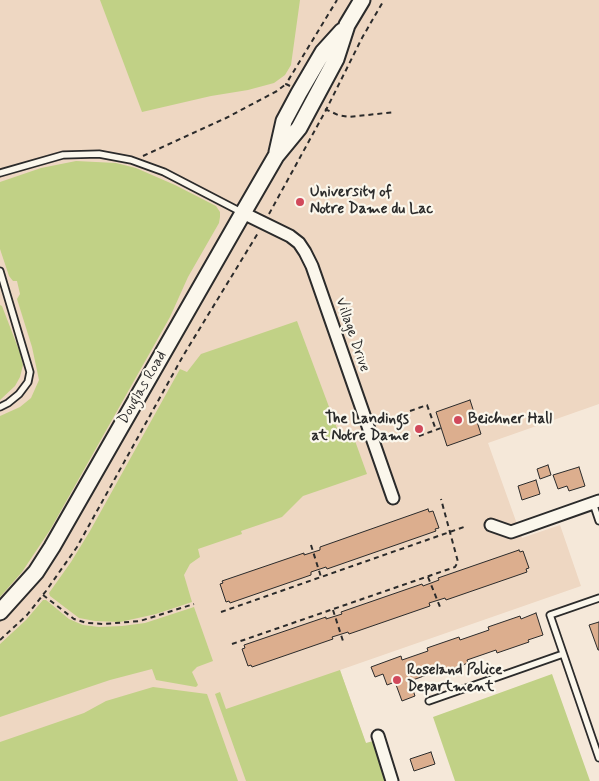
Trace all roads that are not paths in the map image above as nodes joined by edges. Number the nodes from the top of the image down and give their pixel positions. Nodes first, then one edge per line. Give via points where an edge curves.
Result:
1 (362, 0) edge
2 (0, 173) edge
3 (243, 213) junction
4 (0, 271) edge
5 (0, 407) edge
6 (393, 498) dead end
7 (596, 502) edge
8 (599, 521) edge
9 (491, 525) dead end
10 (599, 598) edge
11 (0, 612) edge
12 (563, 654) junction
13 (429, 702) dead end
14 (378, 736) dead end
15 (599, 758) edge
16 (392, 781) edge

1 - 3 street, Douglas Road via 348,25 336,59 299,128 276,156
2 - 3 lane via 63,155 99,154 164,172
3 - 6 street, Village Drive via 290,236 305,252
3 - 11 street, Douglas Road via 52,547 36,572
4 - 5 lane via 30,372 28,382 19,394
7 - 8 lane
7 - 9 street via 511,532
10 - 12 lane via 550,615
12 - 13 lane
12 - 15 lane
14 - 16 street

